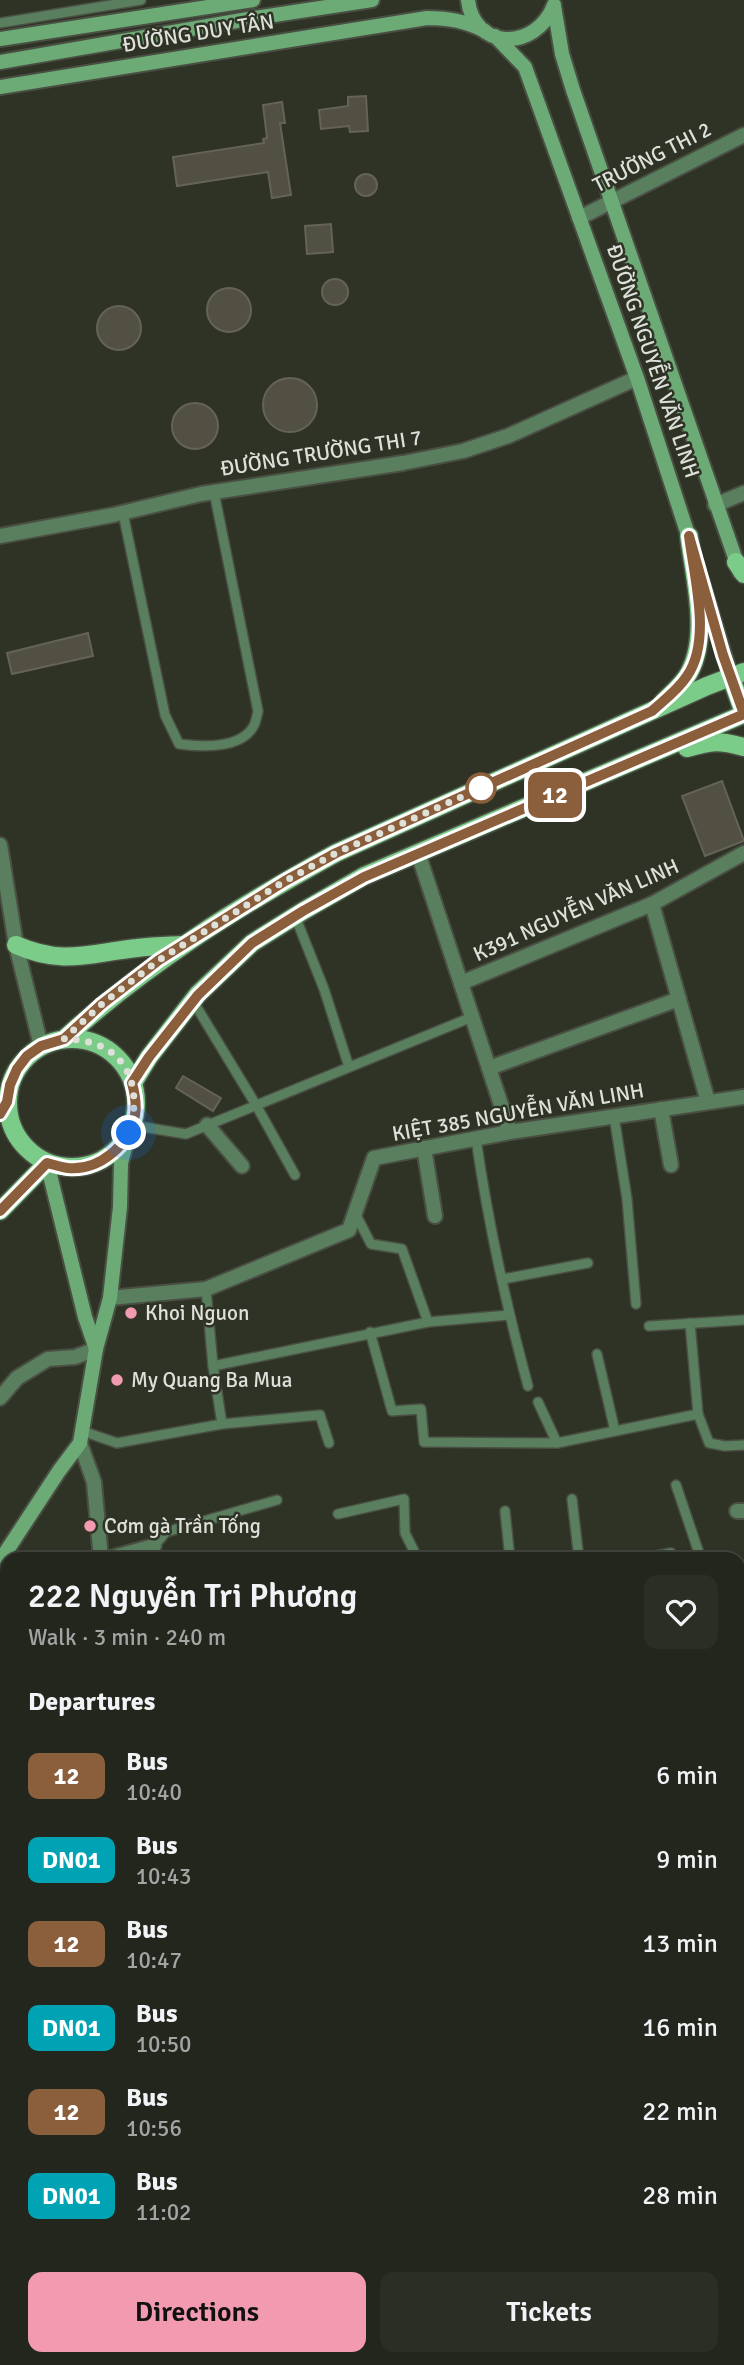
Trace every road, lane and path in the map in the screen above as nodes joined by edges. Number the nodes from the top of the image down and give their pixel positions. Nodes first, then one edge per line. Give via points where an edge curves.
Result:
1 (141, 0) edge
2 (253, 0) edge
3 (372, 0) edge
4 (466, 2) edge
5 (554, 3) edge
6 (0, 23) edge
7 (490, 33) junction
8 (0, 39) edge
9 (0, 62) edge
10 (0, 87) edge
11 (744, 135) edge
12 (611, 201) junction
13 (579, 218) junction
14 (637, 378) junction
15 (214, 492) junction
16 (744, 493) edge
17 (715, 505) junction
18 (124, 513) junction
19 (0, 536) edge
20 (689, 536) junction
21 (740, 568) edge
22 (744, 582) edge
23 (737, 675) edge
24 (652, 711) junction
25 (744, 714) edge
26 (744, 747) edge
27 (652, 754) junction
28 (0, 845) edge
29 (418, 853) junction
30 (744, 853) edge
31 (652, 904) junction
32 (295, 916) junction
33 (184, 944) junction
34 (16, 945) junction
35 (461, 984) junction
36 (679, 999) junction
37 (193, 1001) junction
38 (472, 1017) junction
39 (64, 1039) junction
40 (41, 1046) junction
41 (349, 1067) junction
42 (489, 1068) junction
43 (132, 1083) junction
44 (744, 1097) edge
45 (708, 1102) junction
46 (256, 1105) junction
47 (4, 1108) edge
48 (662, 1109) junction
49 (614, 1116) junction
50 (207, 1125) junction
51 (130, 1129) junction
52 (510, 1132) junction
53 (477, 1139) junction
54 (424, 1149) junction
55 (47, 1163) junction
56 (671, 1165) dead end
57 (242, 1166) dead end
58 (295, 1175) dead end
59 (0, 1210) edge
60 (355, 1213) junction
61 (435, 1216) dead end
62 (588, 1263) dead end
63 (503, 1279) junction
64 (206, 1289) junction
65 (110, 1298) junction
66 (636, 1304) dead end
67 (509, 1315) junction
68 (744, 1320) edge
69 (428, 1322) junction
70 (690, 1323) junction
71 (649, 1326) dead end
72 (370, 1332) junction
73 (96, 1349) junction
74 (597, 1354) dead end
75 (213, 1366) junction
76 (528, 1386) dead end
77 (0, 1398) edge
78 (538, 1402) dead end
79 (698, 1414) junction
80 (222, 1424) junction
81 (615, 1431) junction
82 (81, 1437) junction
83 (330, 1443) dead end
84 (557, 1443) junction
85 (744, 1444) edge
86 (676, 1485) dead end
87 (572, 1499) dead end
88 (277, 1500) dead end
89 (505, 1511) dead end
90 (338, 1514) dead end
91 (154, 1546) joint
92 (6, 1552) edge
93 (100, 1552) edge
94 (132, 1552) edge
95 (414, 1552) edge
96 (509, 1552) edge
97 (578, 1552) edge
98 (699, 1552) edge

1 - 6 lane
2 - 8 street
3 - 9 street
4 - 7 street, ĐƯỜNG NGUYỄN VĂN LINH via 475,20
5 - 7 street via 548,20 524,37 509,39
5 - 12 street, ĐƯỜNG NGUYỄN VĂN LINH via 562,54
7 - 10 street, ĐƯỜNG DUY TÂN via 466,22 427,18
7 - 13 street, ĐƯỜNG NGUYỄN VĂN LINH via 525,67
11 - 12 street, TRƯỜNG THI 2
12 - 13 street, TRƯỜNG THI 2
12 - 17 street, ĐƯỜNG NGUYỄN VĂN LINH
13 - 14 street, ĐƯỜNG NGUYỄN VĂN LINH
14 - 15 street, ĐƯỜNG TRƯỜNG THI 7 via 508,436 463,451
14 - 20 street, ĐƯỜNG NGUYỄN VĂN LINH
15 - 18 street, ĐƯỜNG TRƯỜNG THI 7
15 - 18 lane via 258,710 253,728 233,742 205,747 179,744 165,715
16 - 17 street
17 - 21 street, ĐƯỜNG NGUYỄN VĂN LINH
18 - 19 street, ĐƯỜNG TRƯỜNG THI 7
20 - 23 street, ĐƯỜNG NGUYỄN VĂN LINH
20 - 24 main road via 700,635 697,656 688,675
21 - 22 street, ĐƯỜNG NGUYỄN VĂN LINH
23 - 24 main road
23 - 25 main road, ĐƯỜNG NGUYỄN VĂN LINH
24 - 33 main road via 336,853
25 - 27 main road
26 - 27 main road via 705,742
27 - 29 main road
28 - 34 street
29 - 32 main road
29 - 35 street
30 - 31 street, K391 NGUYỄN VĂN LINH
31 - 35 street, K391 NGUYỄN VĂN LINH
31 - 36 street
32 - 37 main road via 252,943
32 - 41 lane
33 - 34 main road via 80,958 37,954
33 - 39 main road via 102,1004
34 - 40 street
35 - 38 street
36 - 42 street
36 - 45 street
37 - 43 main road
37 - 46 lane
38 - 41 lane
38 - 42 street
39 - 40 main road
39 - 43 main road via 106,1048 126,1069
40 - 47 main road via 17,1069
41 - 46 lane
42 - 52 street
43 - 51 main road via 136,1099
44 - 45 street, KIỆT 385 NGUYỄN VĂN LINH
45 - 48 street, KIỆT 385 NGUYỄN VĂN LINH
46 - 50 lane
46 - 58 lane
47 - 55 main road via 18,1139
48 - 49 street, KIỆT 385 NGUYỄN VĂN LINH
48 - 56 street
49 - 52 street, KIỆT 385 NGUYỄN VĂN LINH
49 - 66 lane
50 - 51 lane via 186,1134
50 - 57 street
51 - 55 main road via 118,1148 88,1166
51 - 65 street via 121,1163
52 - 53 street, KIỆT 385 NGUYỄN VĂN LINH
53 - 54 street, KIỆT 385 NGUYỄN VĂN LINH
53 - 63 lane
54 - 60 street, KIỆT 385 NGUYỄN VĂN LINH via 374,1158
54 - 61 street
55 - 59 main road
55 - 73 street
60 - 64 street, KIỆT 385 NGUYỄN VĂN LINH via 349,1230
60 - 69 lane via 371,1244 402,1249
62 - 63 lane
63 - 67 lane
64 - 65 street, KIỆT 385 NGUYỄN VĂN LINH
64 - 75 lane
65 - 73 street
67 - 69 lane
67 - 76 lane
68 - 70 lane
69 - 72 lane
70 - 71 lane
70 - 79 lane
72 - 75 lane
72 - 84 lane via 392,1411 421,1409 425,1441
73 - 77 street via 75,1357 48,1359 18,1378
73 - 82 street
74 - 81 lane
75 - 80 lane
78 - 84 lane
79 - 81 lane
79 - 85 lane via 709,1443
80 - 82 lane via 117,1443
80 - 83 lane via 320,1415
81 - 84 lane
82 - 92 street
82 - 93 street via 94,1482
86 - 98 lane
87 - 97 lane
88 - 91 lane via 166,1532
89 - 96 lane
90 - 95 lane via 404,1499 405,1534
91 - 94 street

